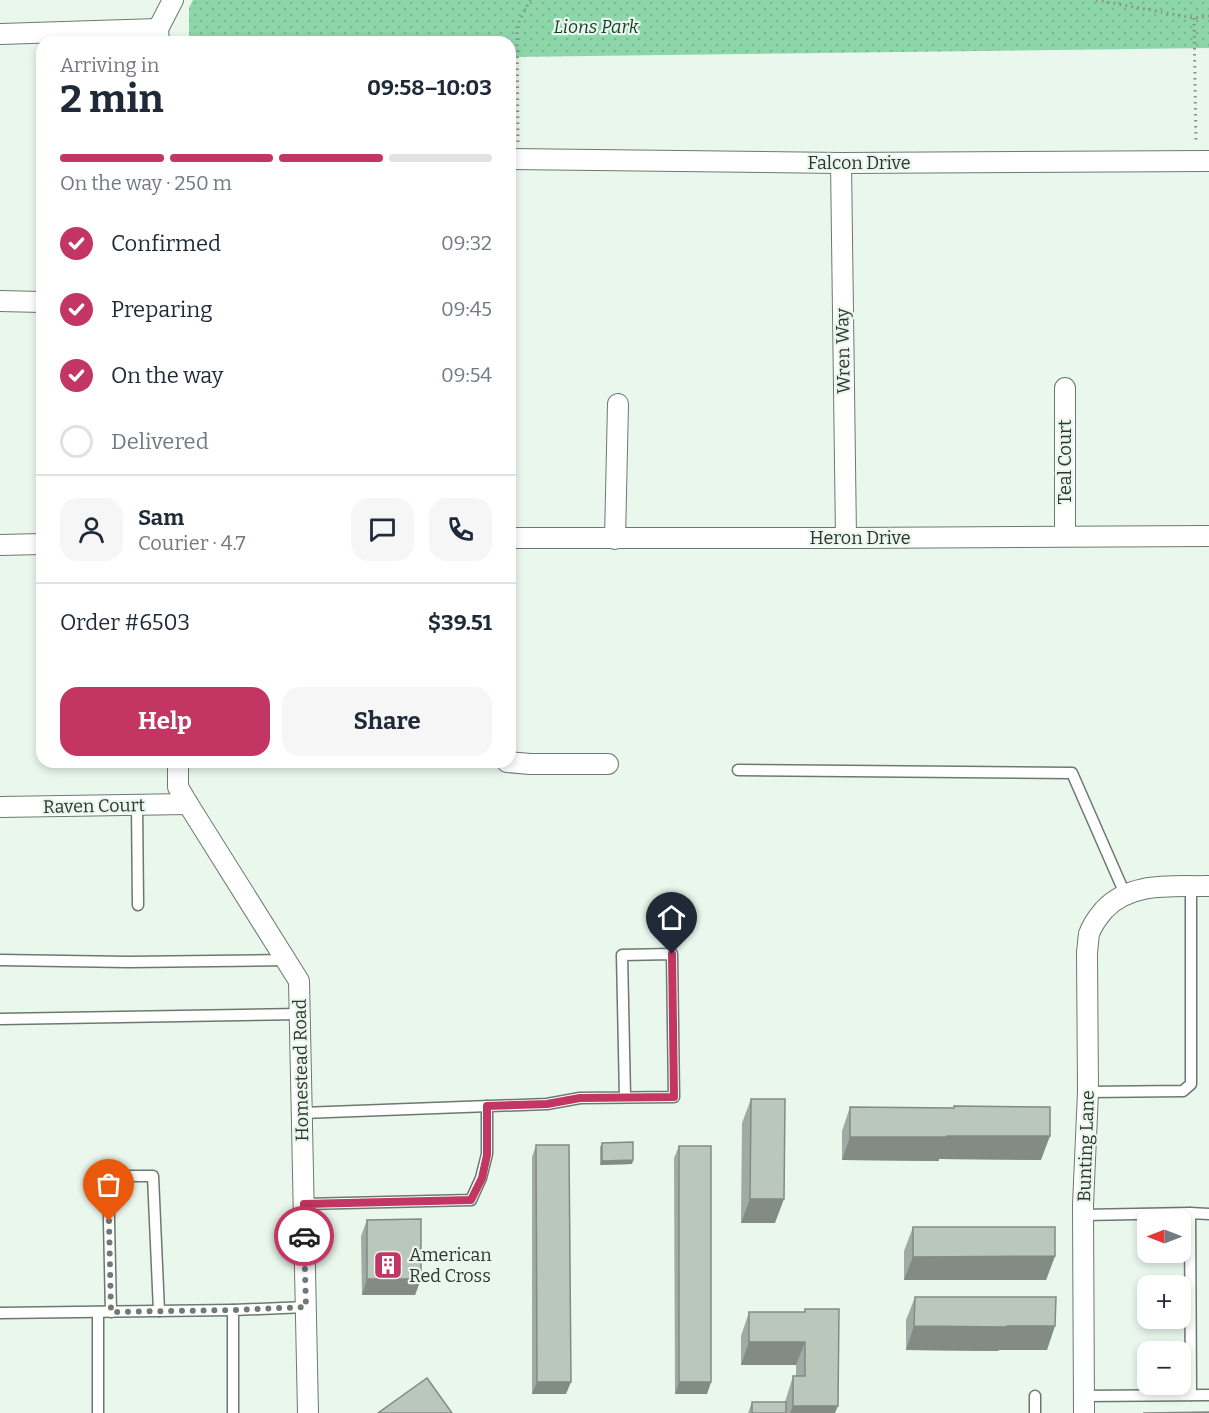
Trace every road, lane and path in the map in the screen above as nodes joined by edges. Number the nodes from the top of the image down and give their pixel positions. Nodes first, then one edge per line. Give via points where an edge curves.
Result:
1 (173, 0) edge
2 (530, 0) edge
3 (1096, 0) edge
4 (1209, 16) edge
5 (1194, 18) junction
6 (0, 34) edge
7 (158, 36) edge
8 (516, 70) edge
9 (516, 159) edge
10 (1203, 161) edge
11 (841, 163) junction
12 (0, 301) edge
13 (36, 302) edge
14 (1065, 388) dead end
15 (618, 404) dead end
16 (1065, 536) junction
17 (1209, 536) edge
18 (516, 538) edge
19 (846, 538) junction
20 (615, 539) junction
21 (36, 544) edge
22 (0, 545) edge
23 (516, 763) edge
24 (608, 764) dead end
25 (178, 768) edge
26 (738, 770) dead end
27 (188, 804) junction
28 (137, 805) junction
29 (0, 807) edge
30 (1200, 886) edge
31 (1125, 894) junction
32 (138, 904) dead end
33 (0, 960) edge
34 (286, 960) junction
35 (300, 1014) junction
36 (0, 1019) edge
37 (1088, 1092) junction
38 (626, 1097) junction
39 (487, 1106) junction
40 (302, 1113) junction
41 (304, 1204) junction
42 (1191, 1213) edge
43 (1137, 1214) edge
44 (1209, 1214) edge
45 (1083, 1215) junction
46 (1190, 1263) edge
47 (306, 1307) junction
48 (233, 1310) junction
49 (159, 1311) junction
50 (98, 1312) junction
51 (111, 1312) junction
52 (0, 1313) edge
53 (1191, 1341) edge
54 (1191, 1395) joint
55 (1209, 1395) edge
56 (1035, 1396) dead end
57 (1084, 1405) edge
58 (98, 1413) edge
59 (233, 1413) edge
60 (308, 1413) edge
61 (1035, 1413) edge

1 - 7 street
2 - 8 path via 517,26
3 - 5 path
4 - 5 path
5 - 10 path
6 - 7 street
9 - 11 street, Falcon Drive
10 - 11 street, Falcon Drive
11 - 19 street, Wren Way
12 - 13 street
14 - 16 street, Teal Court
15 - 20 street
16 - 17 street, Heron Drive
16 - 19 street, Heron Drive
18 - 20 street, Heron Drive
19 - 20 street, Heron Drive
21 - 22 street
23 - 24 street
25 - 27 street, Homestead Road via 178,787
26 - 31 lane via 1072,773
27 - 28 street, Raven Court
27 - 34 street, Homestead Road
28 - 29 street, Raven Court
28 - 32 lane
30 - 31 street, Bunting Lane via 1155,887
30 - 37 lane via 1191,1084 1183,1091
31 - 37 street, Bunting Lane via 1097,917 1089,933
33 - 34 lane
34 - 35 street, Homestead Road via 299,981
35 - 36 lane
35 - 40 street, Homestead Road
37 - 45 street, Bunting Lane
38 - 38 lane via 674,1097 672,954 622,955
38 - 39 lane
39 - 40 lane
39 - 41 lane via 487,1155 471,1200
40 - 41 street, Homestead Road
41 - 47 street, Homestead Road
42 - 44 lane
43 - 45 lane
45 - 57 street, Bunting Lane
46 - 53 lane
47 - 48 lane
47 - 60 street, Homestead Road
48 - 49 lane
48 - 59 lane
49 - 51 lane
49 - 51 lane via 153,1176 108,1176
50 - 51 lane
50 - 52 lane
50 - 58 lane
54 - 55 lane
54 - 57 lane
56 - 61 lane

